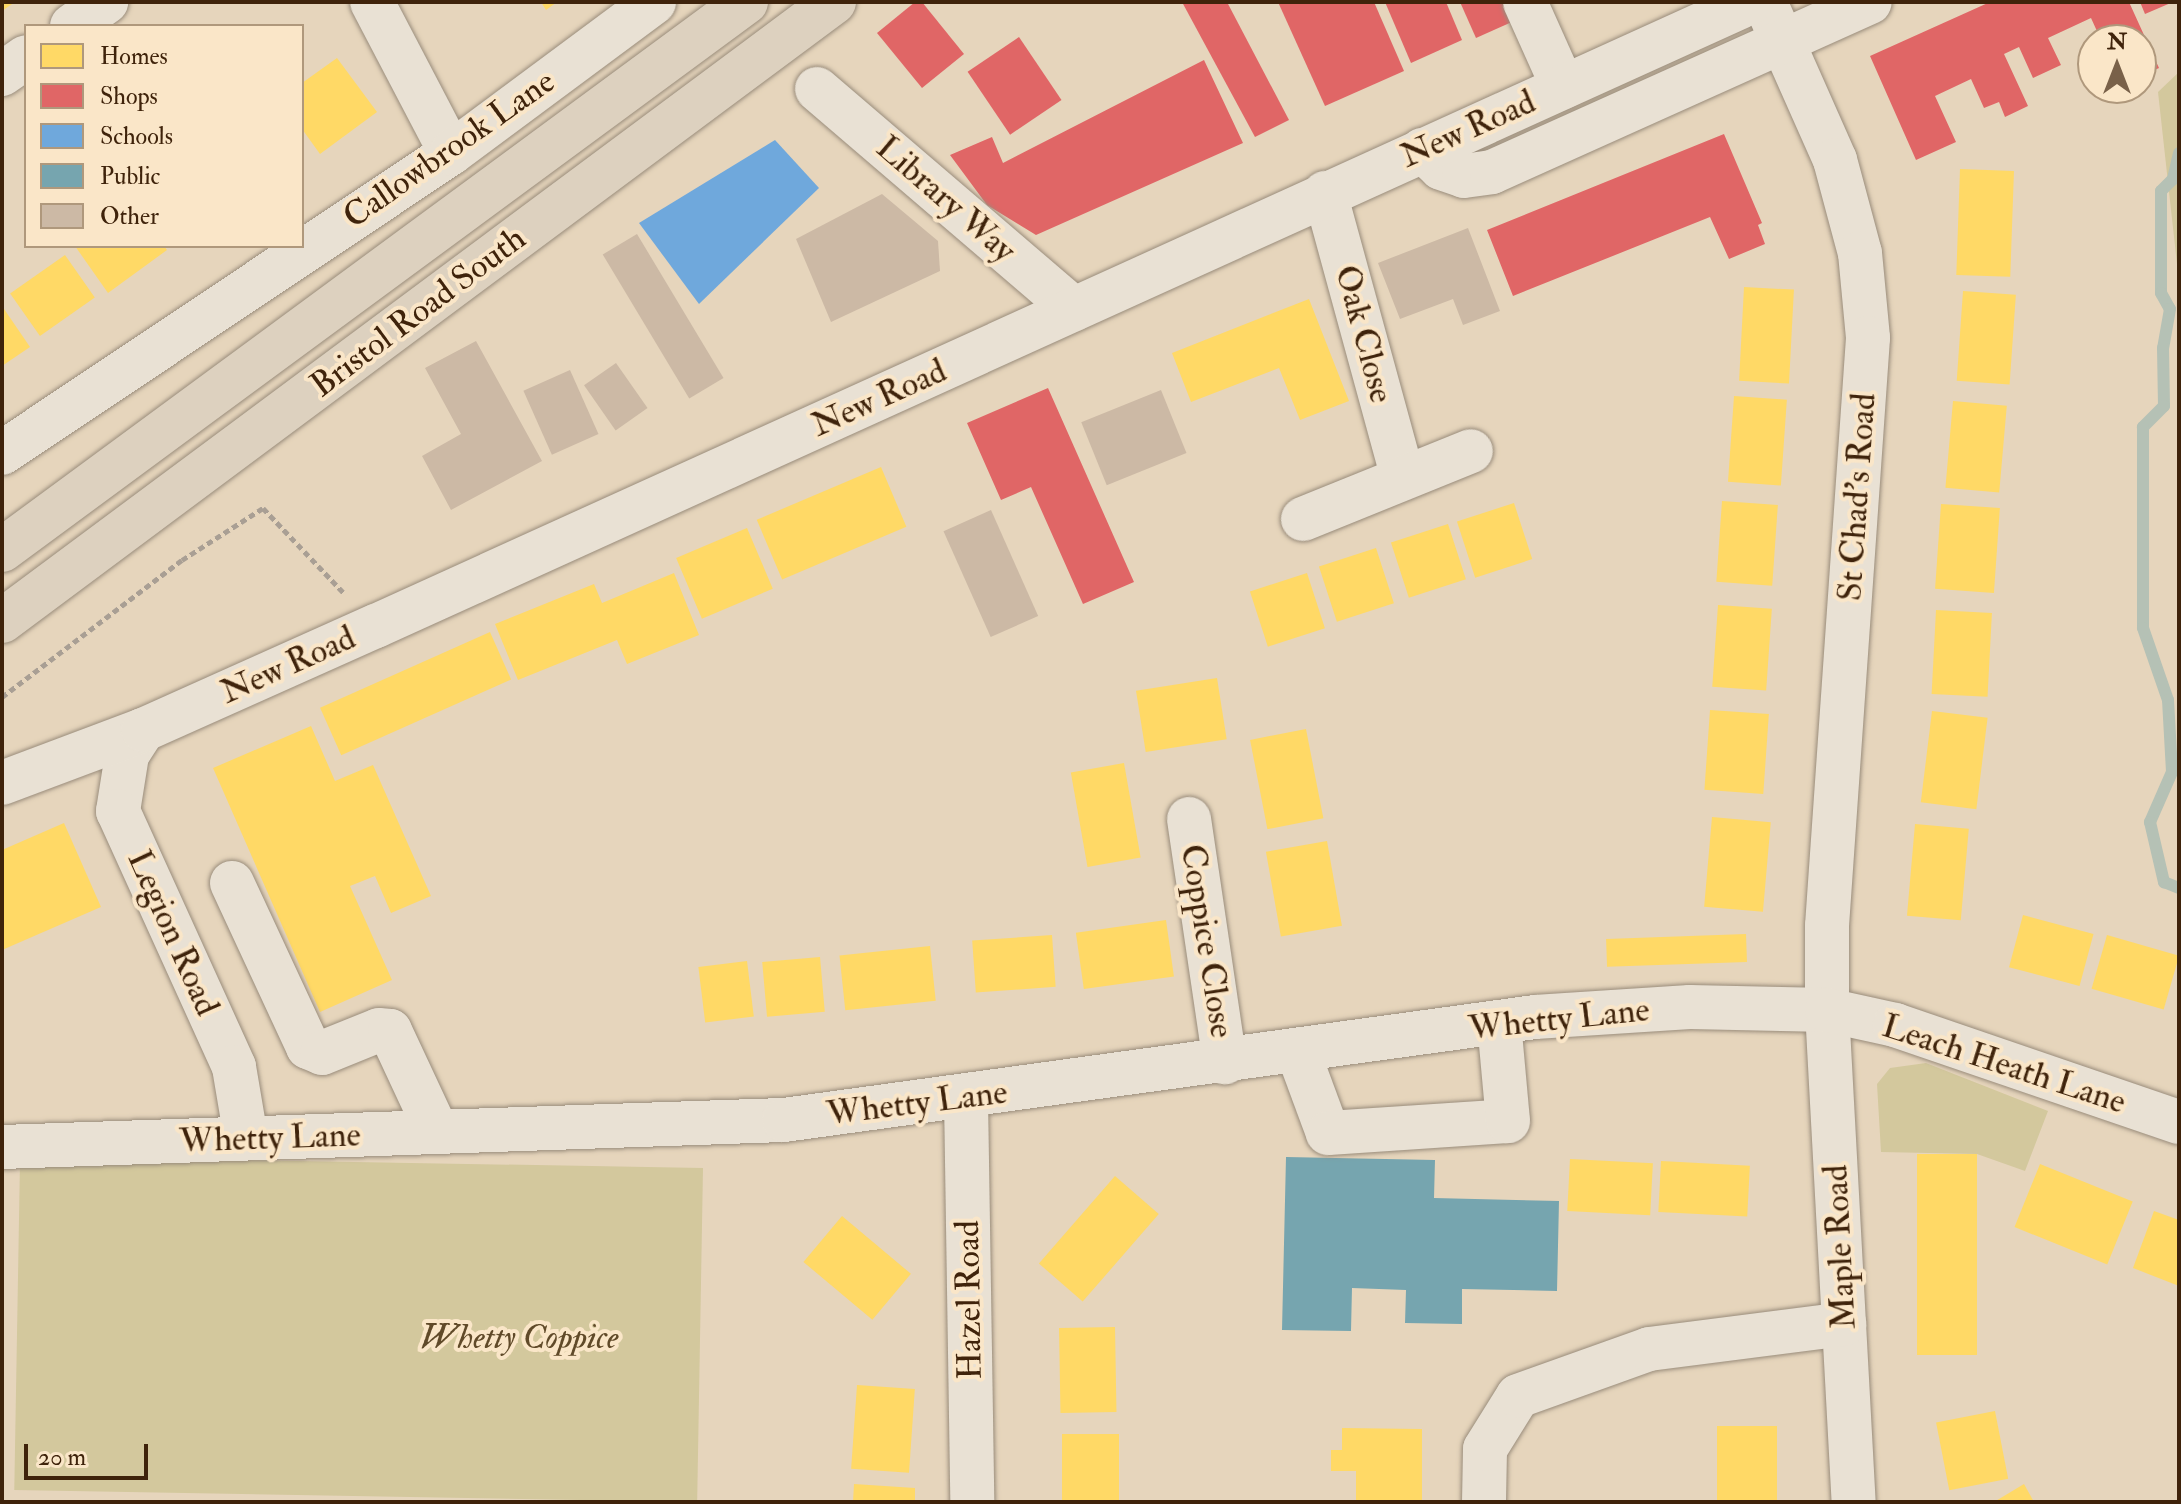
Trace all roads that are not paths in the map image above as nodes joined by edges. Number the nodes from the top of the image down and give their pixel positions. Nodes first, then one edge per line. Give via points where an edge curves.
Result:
1 (106, 2) edge
2 (372, 2) edge
3 (654, 2) edge
4 (746, 2) edge
5 (834, 2) edge
6 (1525, 2) edge
7 (1751, 2) edge
8 (1870, 2) edge
9 (1774, 21) edge
10 (75, 24) edge
11 (24, 58) edge
12 (2, 74) edge
13 (1563, 87) junction
14 (817, 89) dead end
15 (1422, 150) junction
16 (451, 153) junction
17 (1325, 193) junction
18 (1074, 309) junction
19 (1471, 451) dead end
20 (2, 453) edge
21 (1402, 474) junction
22 (1303, 519) dead end
23 (2, 550) edge
24 (2, 621) edge
25 (143, 730) junction
26 (2, 783) edge
27 (1189, 819) dead end
28 (232, 883) dead end
29 (1827, 1010) junction
30 (1499, 1022) junction
31 (1298, 1052) junction
32 (1225, 1062) junction
33 (966, 1098) junction
34 (2179, 1122) edge
35 (437, 1132) junction
36 (246, 1138) junction
37 (2, 1147) edge
38 (1844, 1324) junction
39 (1858, 1496) edge
40 (972, 1502) edge
41 (1484, 1502) edge

1 - 10 street
2 - 16 street
3 - 16 street, Callowbrook Lane
4 - 23 highway, Bristol Road South
5 - 24 highway, Bristol Road South
6 - 13 street
7 - 13 street, New Road
8 - 9 street
9 - 15 street via 1492,172 1464,176 1441,168
9 - 29 street, St Chad's Road via 1835,160 1860,253 1868,338 1827,926
11 - 12 street
13 - 15 street, New Road
14 - 18 street, Library Way
15 - 17 street, New Road
16 - 20 street, Callowbrook Lane
17 - 18 street, New Road
17 - 21 street, Oak Close
18 - 25 street, New Road
19 - 21 street
21 - 22 street
25 - 26 street, New Road via 67,754
25 - 36 street, Legion Road via 127,755 118,811 234,1067
27 - 32 street, Coppice Close
28 - 35 street via 308,1047 322,1053 379,1030 390,1031
29 - 30 street, Whetty Lane via 1690,1007
29 - 34 street, Leach Heath Lane via 1895,1025
29 - 38 street, Maple Road
30 - 31 street, Whetty Lane
30 - 31 street via 1508,1121 1328,1133
31 - 32 street, Whetty Lane
32 - 33 street, Whetty Lane
33 - 35 street, Whetty Lane via 784,1120
33 - 40 street, Hazel Road
35 - 36 street, Whetty Lane
36 - 37 street, Whetty Lane
38 - 39 street, Maple Road
38 - 41 street via 1649,1349 1518,1396 1485,1449

